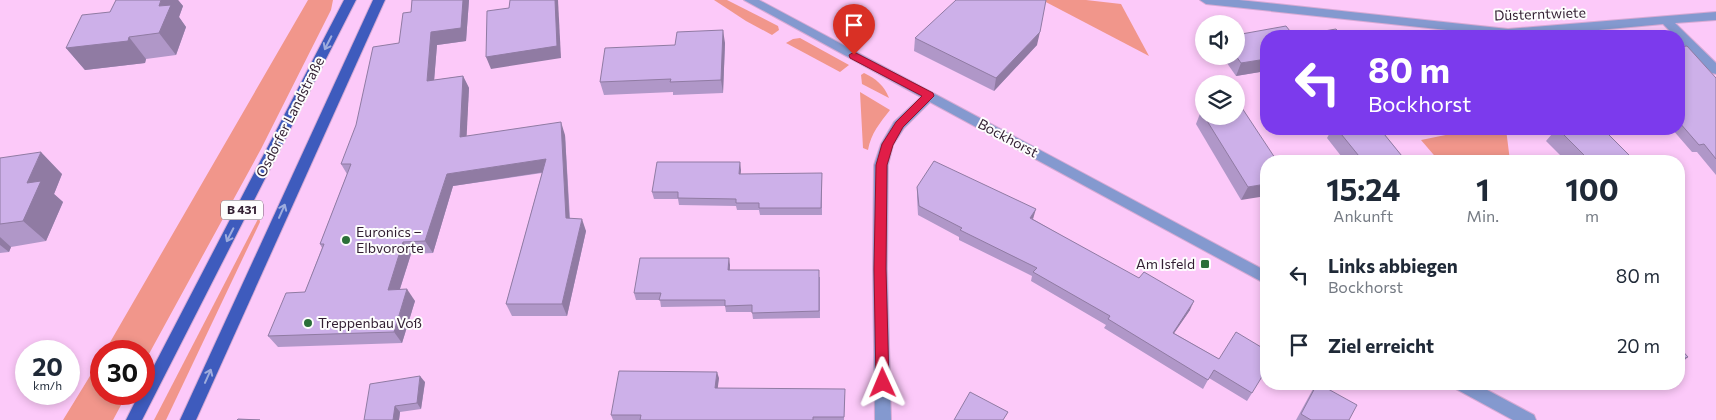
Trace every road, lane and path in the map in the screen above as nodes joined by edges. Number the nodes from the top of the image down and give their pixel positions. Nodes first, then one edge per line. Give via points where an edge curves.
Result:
1 (350, 0) edge
2 (379, 0) edge
3 (750, 0) edge
4 (1206, 0) edge
5 (1716, 16) edge
6 (1667, 22) junction
7 (1481, 30) edge
8 (1561, 30) edge
9 (1675, 30) edge
10 (1685, 40) edge
11 (1716, 70) edge
12 (929, 96) junction
13 (1260, 275) edge
14 (1473, 390) edge
15 (134, 420) edge
16 (188, 420) edge
17 (883, 420) edge
18 (1528, 420) edge

1 -> 15 main road, Osdorfer Landstraße / B 431
16 -> 2 main road, Osdorfer Landstraße / B 431
3 - 12 street, Bockhorst
4 - 7 street, Düsterntwiete
5 - 6 street, Düsterntwiete
6 - 8 street, Düsterntwiete
6 - 9 street
10 - 11 street
12 - 13 street, Bockhorst
12 - 17 street via 900,125 888,144 882,165
14 - 18 street

